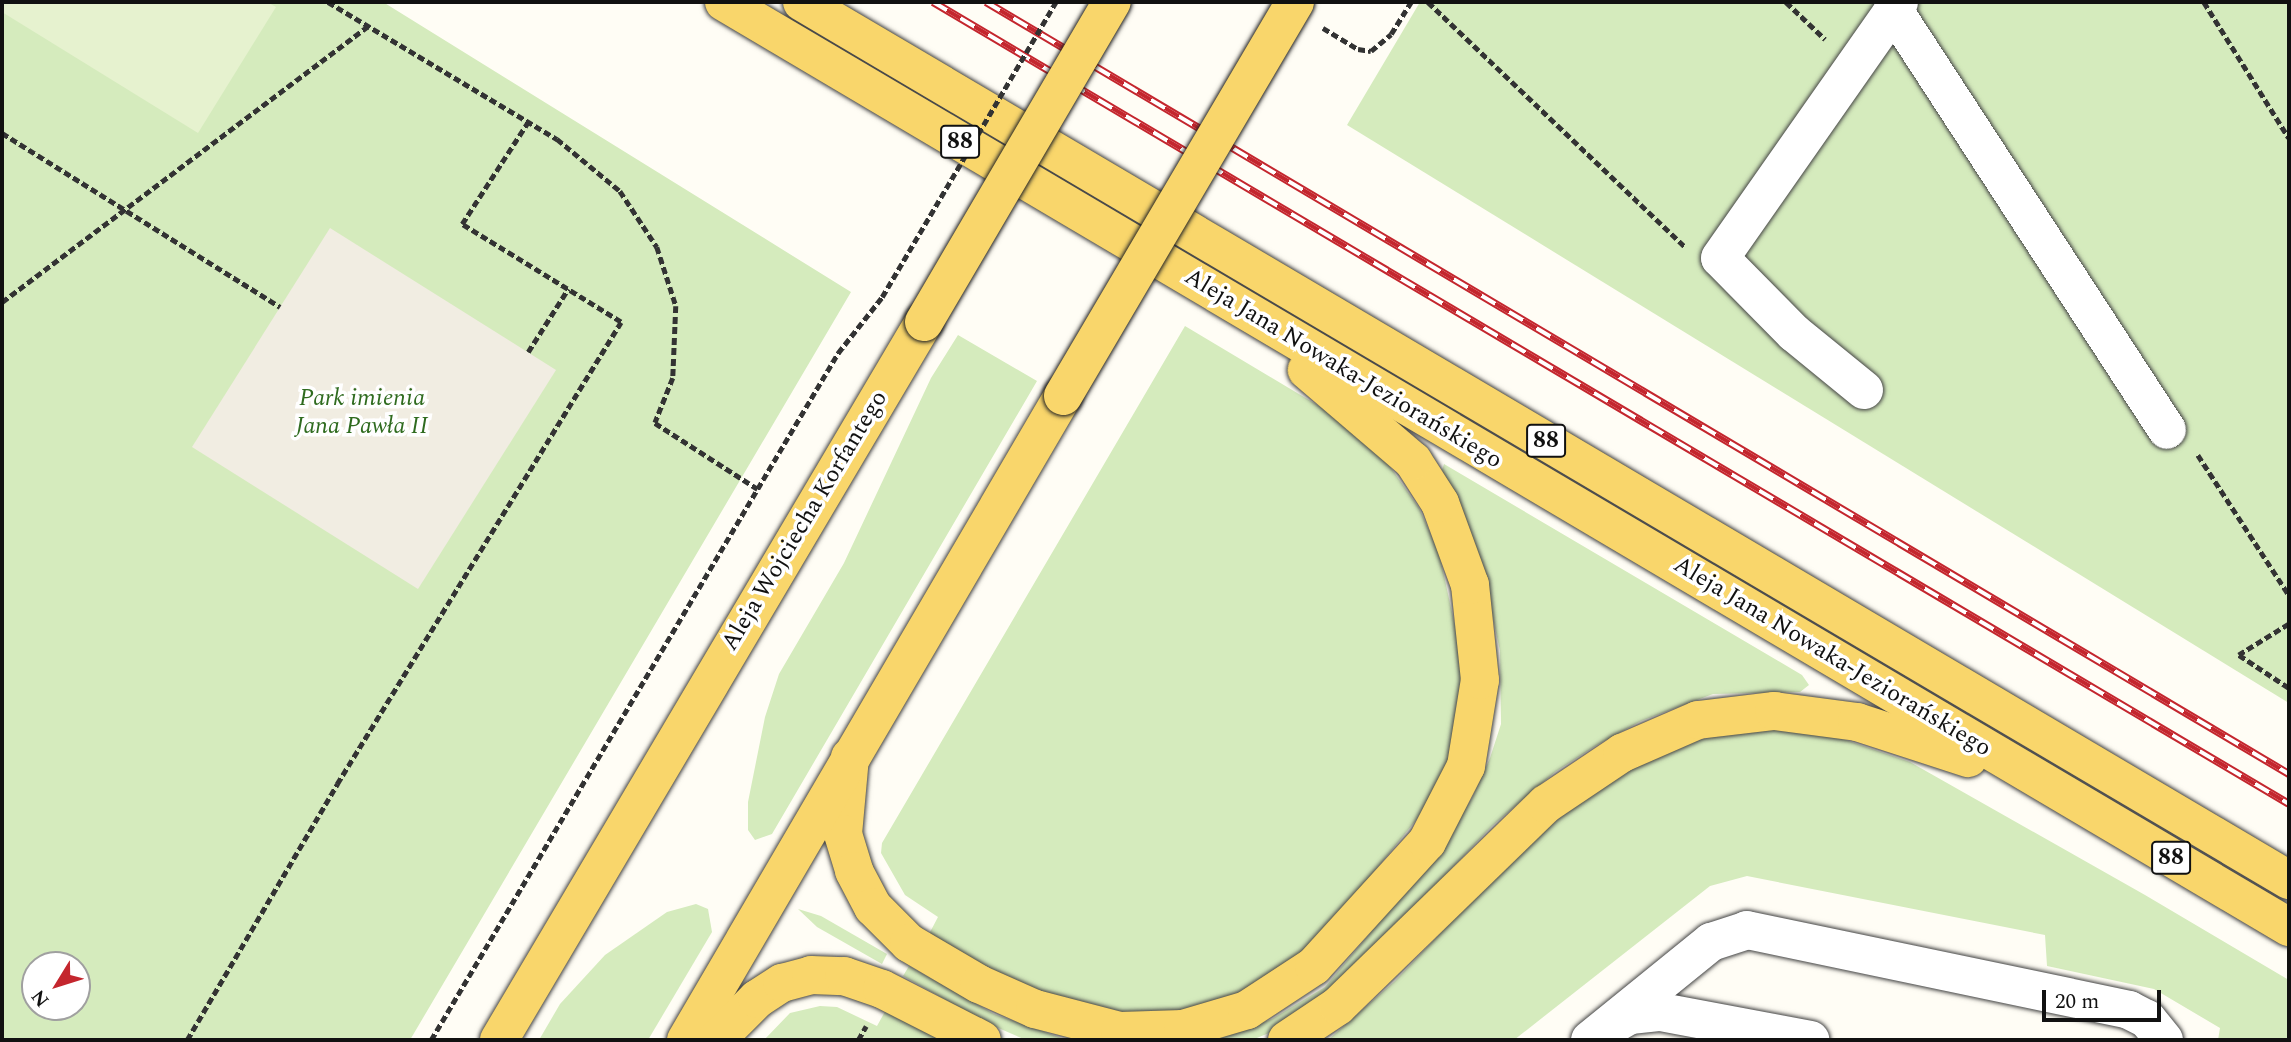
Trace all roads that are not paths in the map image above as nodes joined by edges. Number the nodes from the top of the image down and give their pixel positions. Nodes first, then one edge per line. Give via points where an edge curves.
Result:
1 (724, 2) edge
2 (802, 2) edge
3 (1112, 2) edge
4 (1896, 6) edge
5 (1304, 12) edge
6 (1196, 282) junction
7 (1864, 390) dead end
8 (2167, 430) road end
9 (850, 757) junction
10 (2053, 788) junction
11 (2289, 880) edge
12 (2289, 928) edge
13 (499, 1040) edge
14 (686, 1040) edge
15 (716, 1040) edge
16 (982, 1040) edge
17 (1287, 1040) edge
18 (1590, 1040) edge
19 (1810, 1040) edge
20 (2164, 1040) edge

1 - 6 main road, Aleja Jana Nowaka-Jeziorańskiego / 88
2 - 11 main road, Aleja Jana Nowaka-Jeziorańskiego / 88
3 - 13 main road, Aleja Wojciecha Korfantego, bridge
4 - 7 lane via 1720,258 1794,333
4 - 8 lane
5 - 9 main road, bridge via 1063,396
6 - 9 main road via 1378,428 1413,461 1440,503 1470,585 1480,680 1466,766 1427,842 1314,967 1247,1010 1183,1029 1120,1031 1035,1009 979,984 909,943 873,907 854,871 843,834
6 - 10 main road, Aleja Jana Nowaka-Jeziorańskiego / 88
9 - 14 main road
10 - 12 main road, Aleja Jana Nowaka-Jeziorańskiego / 88
10 - 17 main road via 1857,722 1774,711 1698,720 1622,753 1545,804 1338,1006
15 - 16 main road via 757,999 782,983 811,975 844,976 882,989
18 - 19 lane via 1630,1015 1661,1012
18 - 20 lane via 1712,942 1747,930 2129,1010 2147,1019

